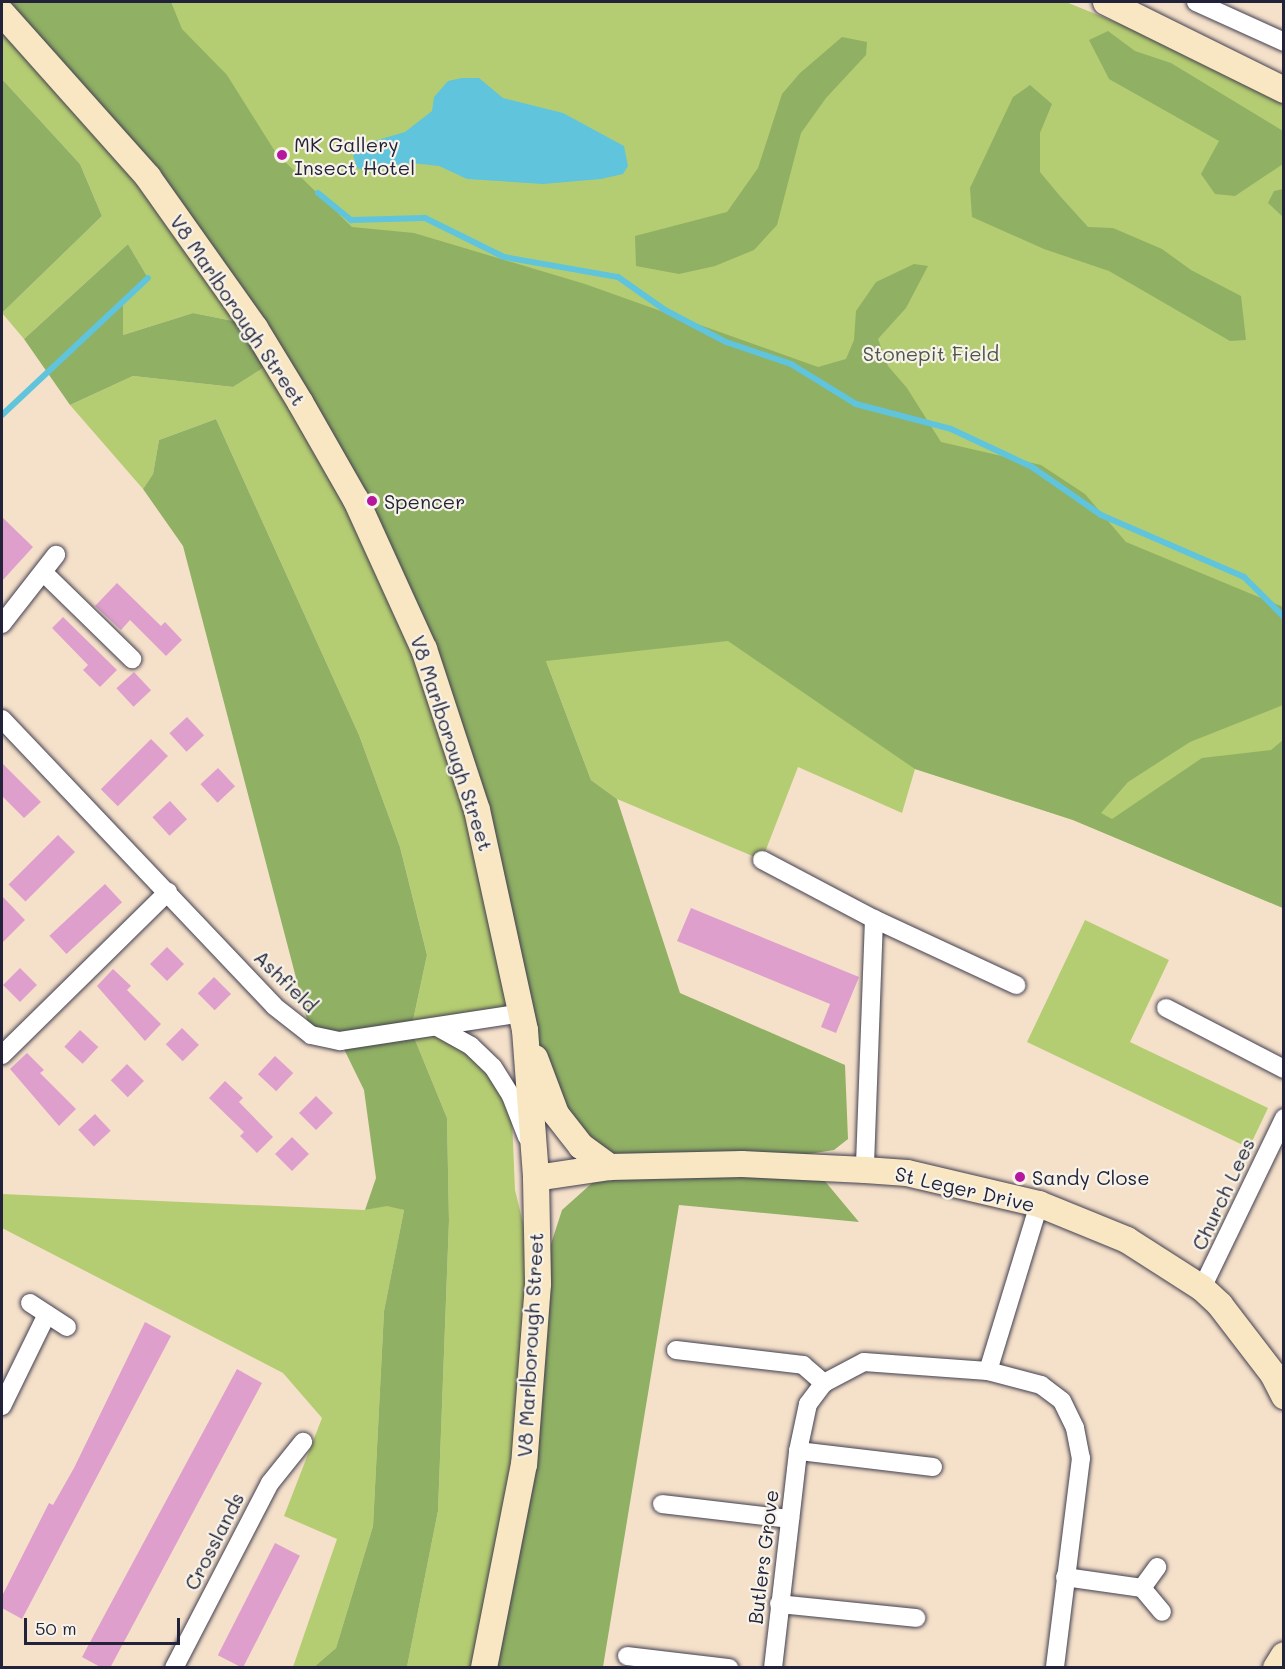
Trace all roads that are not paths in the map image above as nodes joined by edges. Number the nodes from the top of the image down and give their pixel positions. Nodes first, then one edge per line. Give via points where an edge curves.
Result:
1 (1106, 2) edge
2 (1196, 2) edge
3 (2, 13) edge
4 (1284, 42) edge
5 (1284, 90) edge
6 (56, 555) dead end
7 (45, 574) junction
8 (2, 624) edge
9 (132, 659) dead end
10 (2, 719) edge
11 (762, 860) dead end
12 (168, 892) junction
13 (874, 919) junction
14 (1016, 985) dead end
15 (1166, 1008) dead end
16 (524, 1022) junction
17 (437, 1027) junction
18 (2, 1055) edge
19 (1284, 1069) edge
20 (1284, 1118) edge
21 (535, 1167) junction
22 (610, 1167) junction
23 (865, 1170) junction
24 (1039, 1204) junction
25 (1202, 1288) junction
26 (30, 1303) dead end
27 (47, 1314) junction
28 (67, 1327) dead end
29 (676, 1350) dead end
30 (988, 1371) junction
31 (824, 1383) junction
32 (1284, 1396) edge
33 (2, 1406) edge
34 (303, 1442) dead end
35 (798, 1451) junction
36 (933, 1467) dead end
37 (662, 1504) dead end
38 (790, 1519) junction
39 (1157, 1567) dead end
40 (1065, 1577) junction
41 (1142, 1588) junction
42 (780, 1604) junction
43 (1162, 1612) dead end
44 (916, 1618) dead end
45 (1284, 1655) edge
46 (627, 1656) dead end
47 (174, 1668) edge
48 (484, 1668) edge
49 (729, 1668) edge
50 (773, 1668) edge
51 (1054, 1668) edge
52 (1276, 1668) edge

1 - 5 street
2 - 4 street
3 - 16 street, V8 Marlborough Street via 148,177 255,328 356,500 424,649 477,810
6 - 7 street
7 - 8 street
7 - 9 street
10 - 12 street, Ashfield
11 - 13 street
12 - 17 street, Ashfield via 274,1006 311,1035 340,1041
12 - 18 street
13 - 14 street
13 - 23 street
15 - 19 street
16 - 17 street, Ashfield
16 - 21 street, V8 Marlborough Street
16 - 22 street via 556,1114 581,1146
17 - 21 street via 471,1046 493,1067 511,1096
20 - 25 street, Church Lees
21 - 22 street, St Leger Drive
21 - 48 street, V8 Marlborough Street via 538,1284 524,1464
22 - 23 street, St Leger Drive via 742,1164
23 - 24 street, St Leger Drive via 907,1173
24 - 25 street, St Leger Drive via 1127,1240
24 - 30 street
25 - 32 street, St Leger Drive via 1220,1305 1273,1374
26 - 27 street
27 - 28 street
27 - 33 street
29 - 31 street via 803,1365
30 - 31 street, Butlers Grove via 864,1362
30 - 40 street, Butlers Grove via 1041,1385 1062,1401 1075,1428 1081,1458
31 - 35 street, Butlers Grove via 808,1404
34 - 47 street, Crosslands via 270,1483
35 - 36 street
35 - 38 street, Butlers Grove
37 - 38 street
38 - 42 street, Butlers Grove
39 - 41 street
40 - 41 street
40 - 51 street, Butlers Grove
41 - 43 street
42 - 44 street
42 - 50 street, Butlers Grove
45 - 52 street
46 - 49 street

